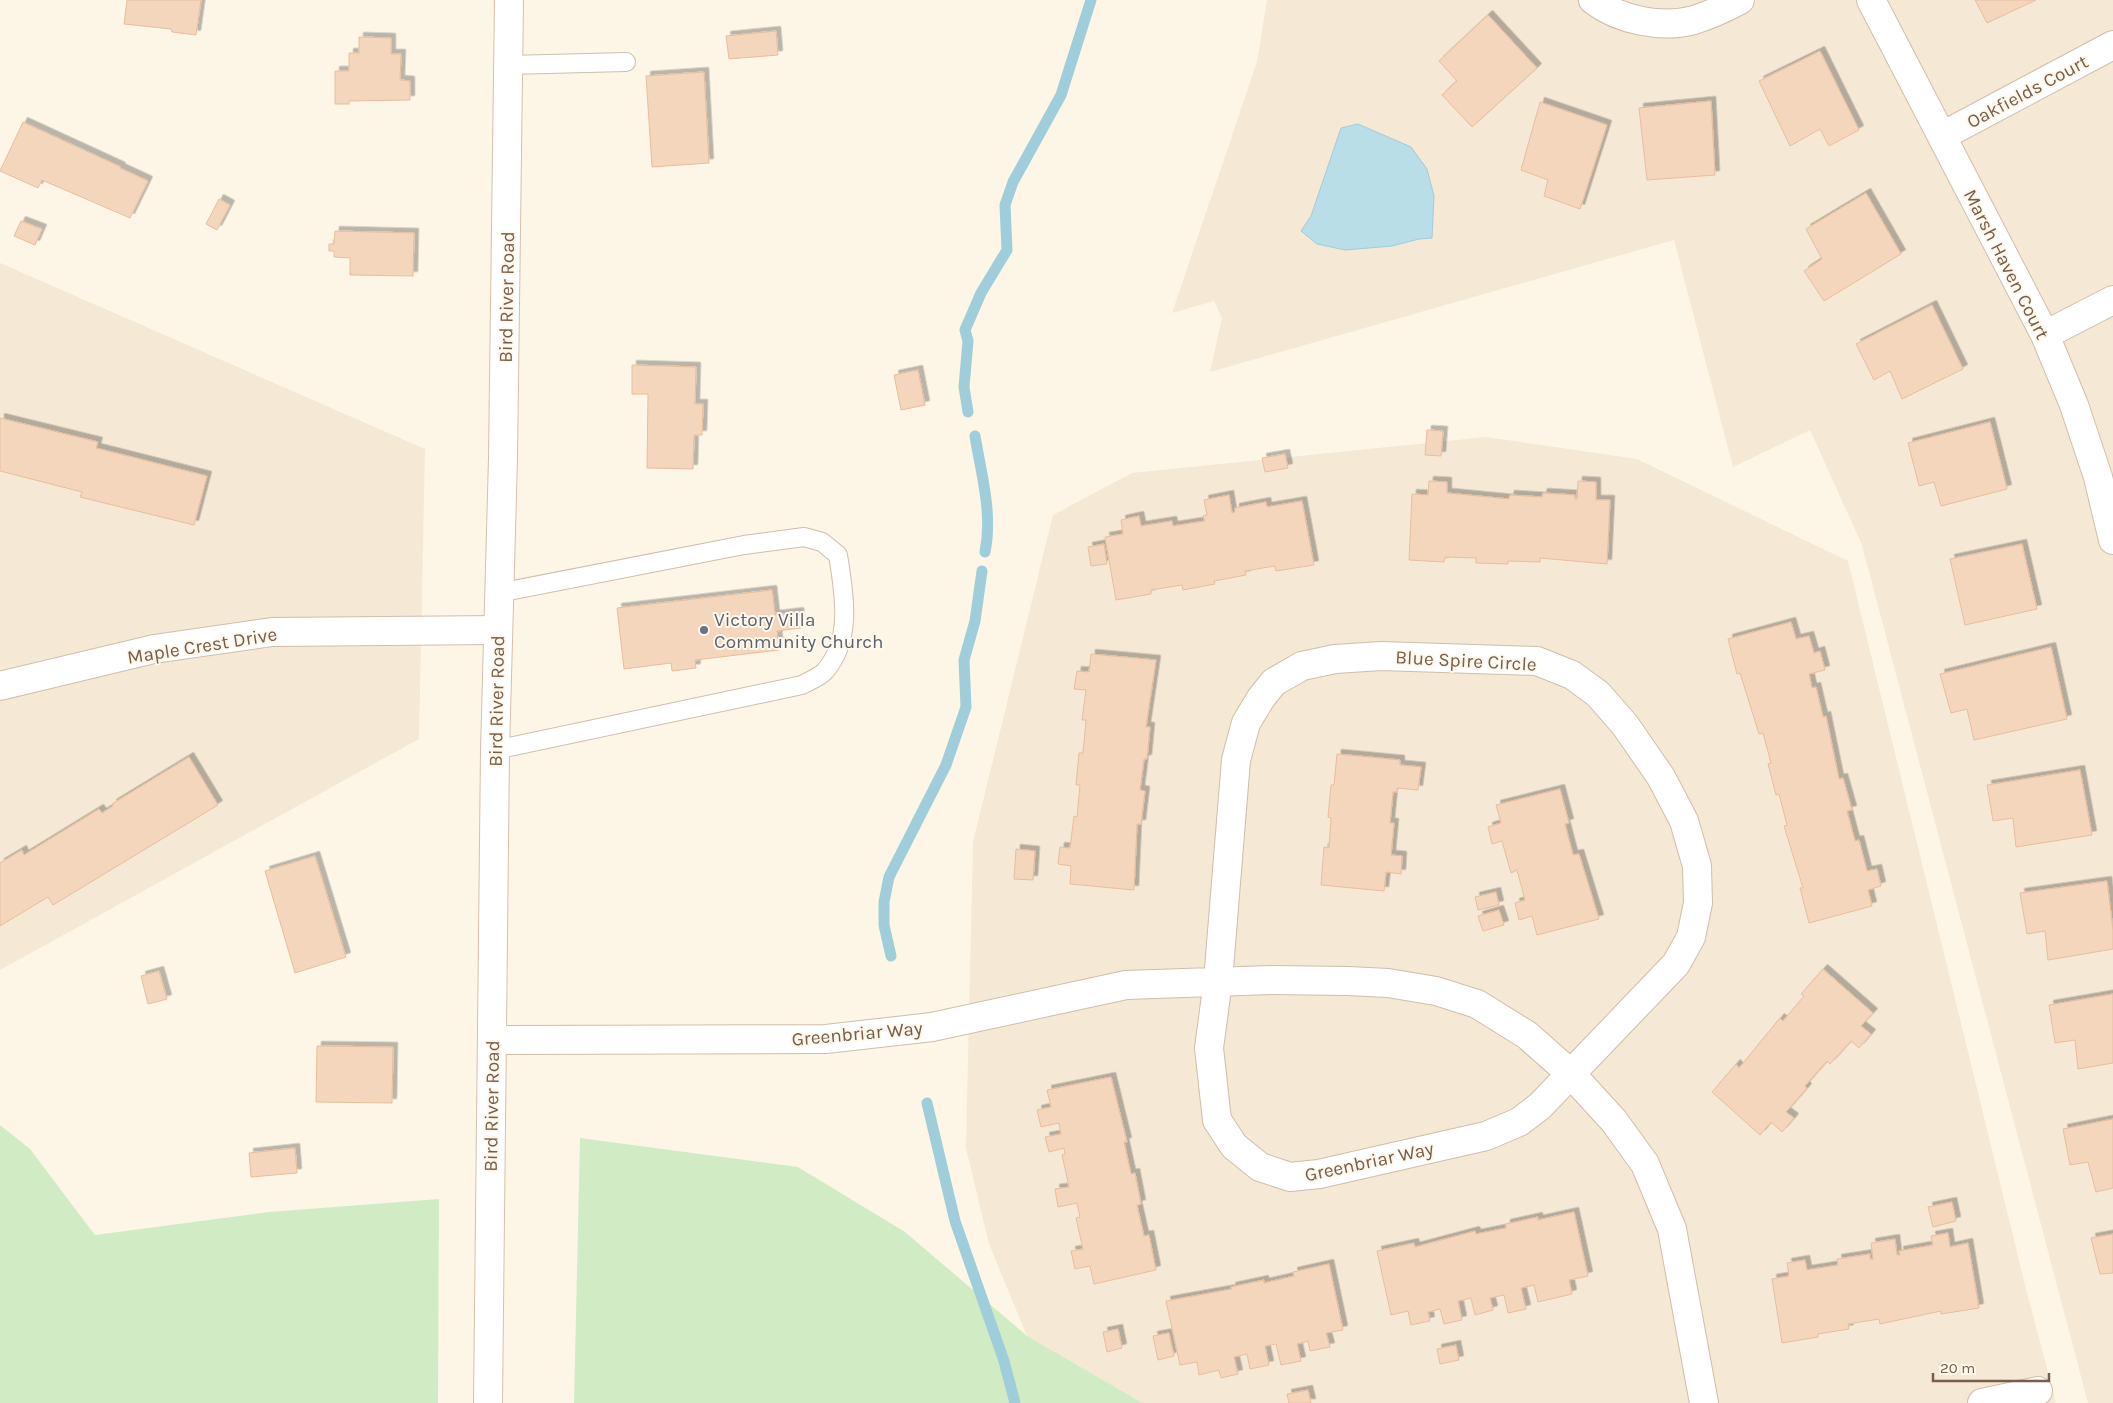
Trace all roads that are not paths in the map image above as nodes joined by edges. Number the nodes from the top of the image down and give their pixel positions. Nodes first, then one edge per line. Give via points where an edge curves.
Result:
1 (508, 0) edge
2 (1593, 0) edge
3 (1740, 0) edge
4 (1871, 0) edge
5 (2113, 45) edge
6 (626, 62) dead end
7 (509, 65) junction
8 (1942, 136) junction
9 (2113, 300) edge
10 (2045, 335) junction
11 (2113, 540) edge
12 (498, 593) junction
13 (497, 630) junction
14 (0, 686) edge
15 (495, 750) junction
16 (1218, 981) junction
17 (492, 1040) junction
18 (1571, 1074) junction
19 (2038, 1391) dead end
20 (488, 1403) edge
21 (1704, 1403) edge
22 (1982, 1403) edge

1 - 7 street, Bird River Road
2 - 3 street via 1633,19 1668,23 1715,13
4 - 8 street, Marsh Haven Court
5 - 8 street, Oakfields Court
6 - 7 lane
7 - 12 street, Bird River Road via 504,449
8 - 10 street, Marsh Haven Court
9 - 10 street
10 - 11 street, Marsh Haven Court via 2098,477
12 - 13 street, Bird River Road
12 - 15 lane via 744,545 804,537 822,542 838,556 846,602 838,649 824,672 802,685
13 - 14 street, Maple Crest Drive via 263,633 154,649
13 - 15 street, Bird River Road
15 - 17 street, Bird River Road
16 - 17 street, Greenbriar Way via 1126,985 932,1027 826,1039
16 - 18 street, Greenbriar Way via 1348,980 1436,991 1477,1004 1527,1035
16 - 18 street, Greenbriar Way via 1209,1048 1217,1120 1234,1146 1260,1167 1290,1177 1319,1174 1486,1136 1519,1122
16 - 18 street, Blue Spire Circle via 1236,760 1246,723 1274,682 1302,666 1335,659 1380,656 1537,661 1572,675 1598,694 1625,725 1661,777 1684,821 1697,866 1698,903 1691,937 1676,964
17 - 20 street, Bird River Road
18 - 21 street, Greenbriar Way via 1614,1121 1645,1164 1672,1229
19 - 22 street

